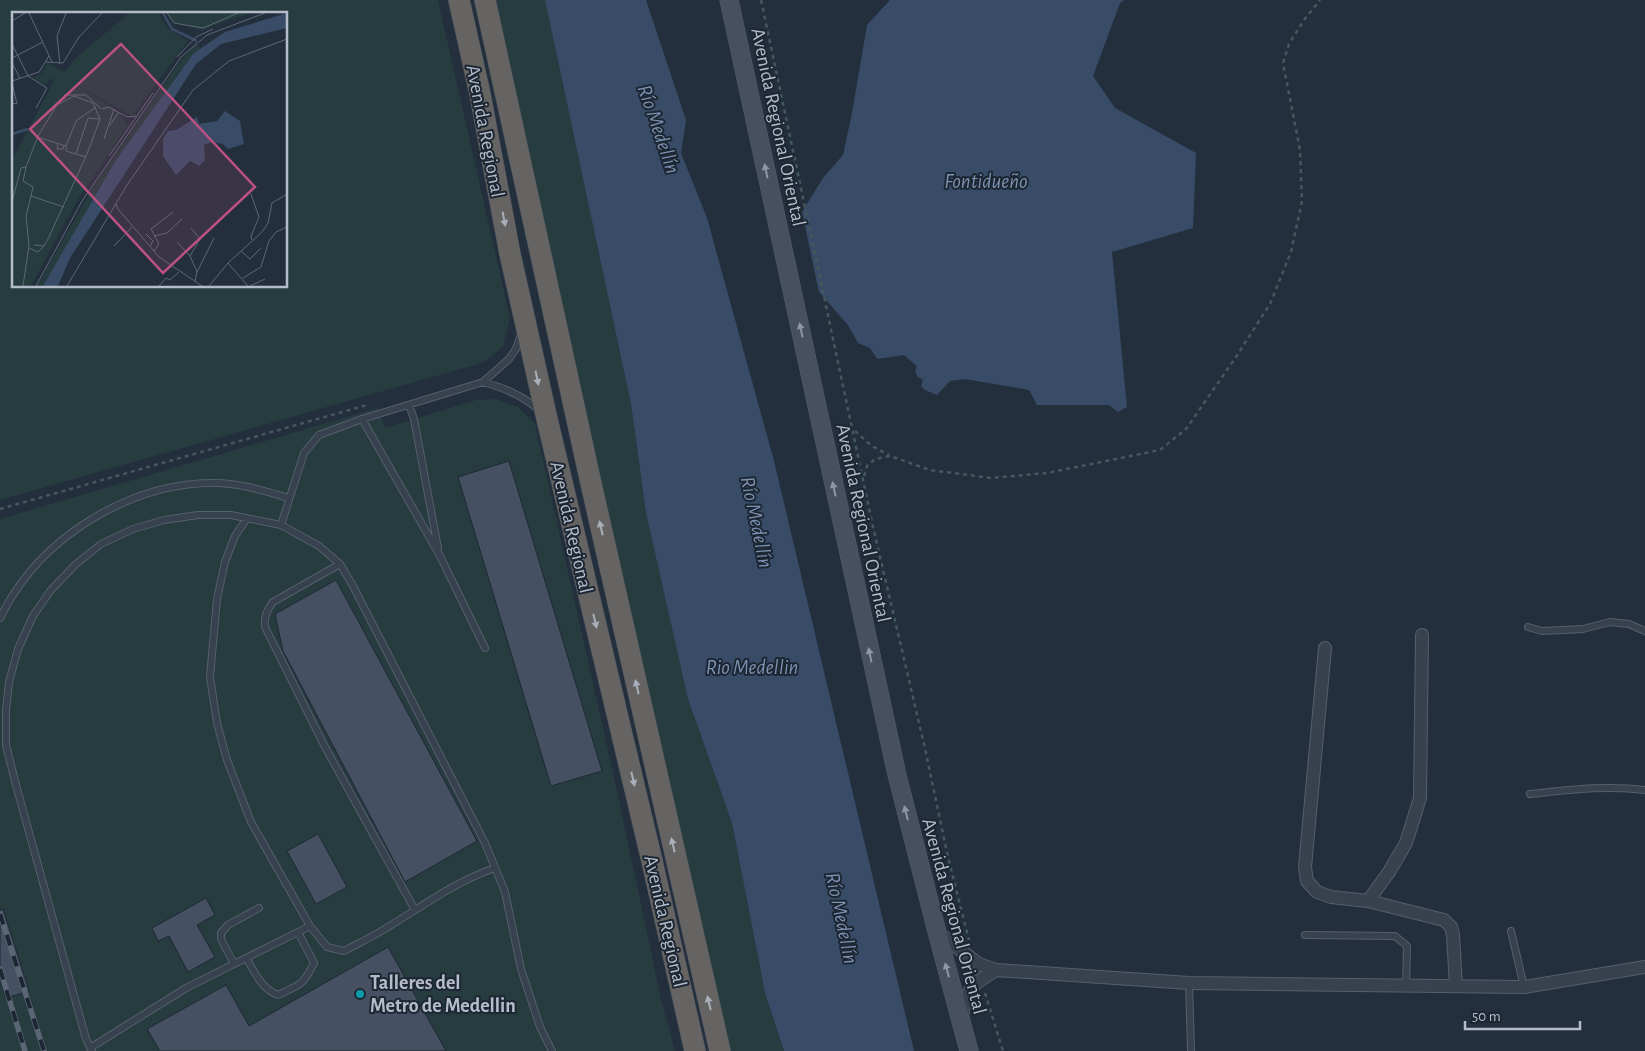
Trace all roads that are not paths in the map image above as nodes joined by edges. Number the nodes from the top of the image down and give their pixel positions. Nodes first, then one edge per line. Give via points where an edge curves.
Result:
1 (459, 0) edge
2 (485, 0) edge
3 (729, 0) edge
4 (525, 322) junction
5 (482, 382) junction
6 (409, 405) junction
7 (362, 419) junction
8 (547, 419) junction
9 (289, 498) junction
10 (247, 518) junction
11 (281, 525) junction
12 (439, 554) junction
13 (340, 564) junction
14 (0, 618) edge
15 (1528, 627) dead end
16 (1645, 631) edge
17 (1422, 635) dead end
18 (486, 648) dead end
19 (1325, 648) dead end
20 (1645, 790) edge
21 (1530, 794) dead end
22 (495, 868) junction
23 (1368, 901) junction
24 (259, 908) dead end
25 (415, 910) junction
26 (310, 926) junction
27 (298, 932) junction
28 (937, 932) junction
29 (1511, 932) dead end
30 (1305, 936) dead end
31 (246, 958) junction
32 (234, 964) junction
33 (1645, 967) edge
34 (996, 970) junction
35 (1188, 983) junction
36 (1406, 986) junction
37 (1456, 986) junction
38 (1524, 988) junction
39 (961, 1020) junction
40 (91, 1049) edge
41 (552, 1051) edge
42 (695, 1051) edge
43 (720, 1051) edge
44 (969, 1051) edge
45 (1191, 1051) edge

1 -> 4 highway, Avenida Regional
43 -> 2 highway, Avenida Regional
28 -> 3 main road, Avenida Regional Oriental via 890,746
4 - 5 lane via 509,359
4 -> 8 highway, Avenida Regional
5 - 6 lane
5 - 8 lane via 520,395
6 - 7 lane
6 - 12 lane
7 - 9 lane via 319,435 304,453
7 - 12 lane
8 -> 42 highway, Avenida Regional
9 - 11 lane
9 - 14 lane via 246,486 214,483 153,492 114,507 88,520 34,568
10 - 11 lane
10 - 26 lane via 235,536 217,599 210,677 227,760 252,822
10 - 40 lane via 198,515 164,520 133,529 101,544 51,590 33,616 18,648 9,682 6,745
11 - 13 lane via 319,546
12 - 18 lane
13 - 22 lane
13 - 25 lane via 273,602 264,618 264,627 325,747
15 - 16 lane via 1542,631 1583,629 1610,622 1630,624
17 - 23 street via 1420,798 1406,843
19 - 23 street via 1305,867 1307,881 1317,892 1331,897
20 - 21 lane via 1583,788
22 - 25 lane
22 - 41 lane via 504,892 521,969 540,1027
23 - 37 street via 1444,920 1453,935
24 - 32 lane via 228,925 221,933
25 - 26 lane via 344,951 327,947
26 - 27 lane
27 - 31 lane
27 - 31 lane via 314,964 306,981 278,995 264,988
28 - 34 street via 975,961
39 -> 28 main road, Avenida Regional Oriental
29 - 38 lane
30 - 36 lane via 1395,936 1407,946
31 - 32 lane
32 - 40 lane via 186,988
33 - 38 street
34 - 35 street
34 - 39 street via 975,983 965,997
35 - 36 street
35 - 45 lane
36 - 37 street
37 - 38 street
39 - 44 main road, Avenida Regional Oriental

